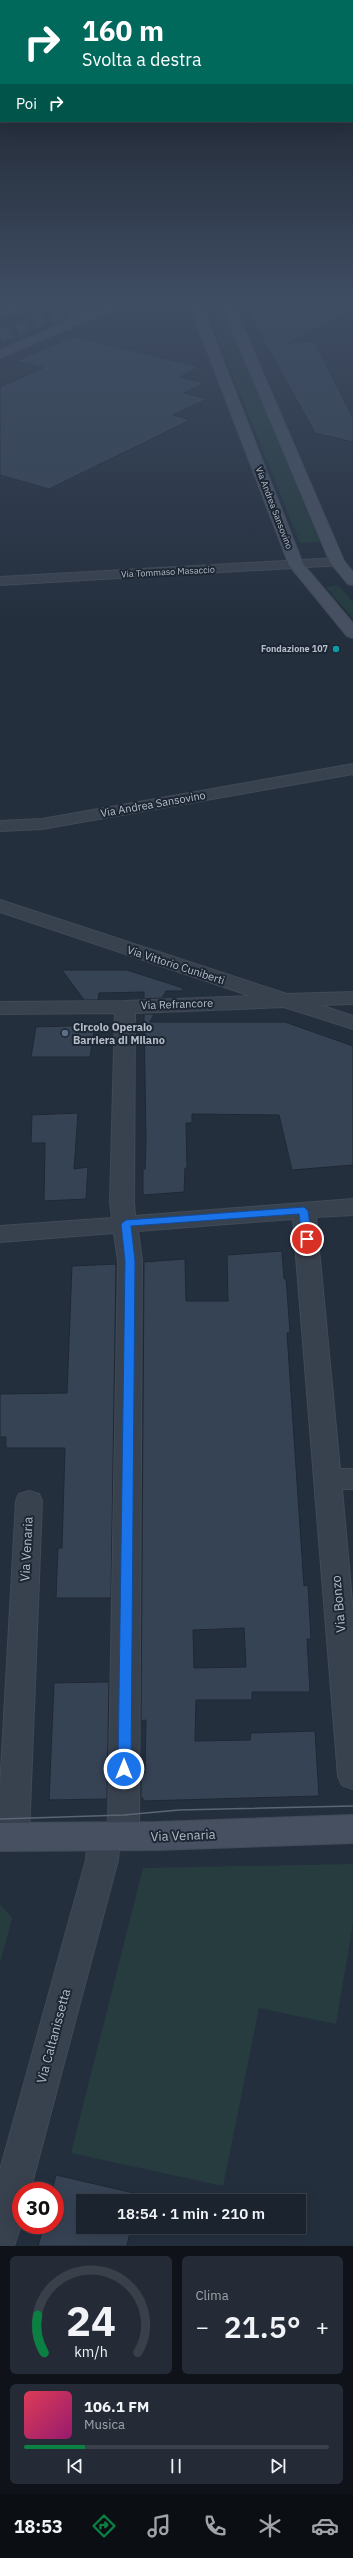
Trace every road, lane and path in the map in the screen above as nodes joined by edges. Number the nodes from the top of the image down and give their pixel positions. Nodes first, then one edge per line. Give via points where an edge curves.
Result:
1 (234, 406) edge
2 (271, 406) edge
3 (337, 562) junction
4 (296, 565) junction
5 (0, 581) edge
6 (353, 581) edge
7 (353, 633) edge
8 (353, 769) edge
9 (0, 826) edge
10 (0, 906) edge
11 (204, 974) junction
12 (353, 998) edge
13 (280, 1000) junction
14 (179, 1005) junction
15 (125, 1007) junction
16 (0, 1008) edge
17 (353, 1024) edge
18 (353, 1207) edge
19 (304, 1211) junction
20 (126, 1224) junction
21 (0, 1234) edge
22 (340, 1479) edge
23 (29, 1501) dead end
24 (353, 1776) edge
25 (353, 1829) edge
26 (6, 1837) edge
27 (114, 1837) junction
28 (0, 2236) edge

1 - 4 main road, Via Andrea Sansovino
2 - 3 main road
3 - 4 street, Via Tommaso Masaccio
3 - 6 main road
4 - 5 street, Via Tommaso Masaccio
4 - 7 main road, Via Andrea Sansovino
8 - 9 street, Via Andrea Sansovino via 42,824
10 - 11 street, Via Vittorio Cuniberti
11 - 13 street, Via Vittorio Cuniberti
11 - 14 street
12 - 13 street, Via Refrancore
13 - 14 street, Via Refrancore
13 - 17 street, Via Vittorio Cuniberti
14 - 15 street, Via Refrancore
15 - 16 street, Via Refrancore
15 - 20 street, Via Caltanissetta via 122,1202
18 - 19 street
19 - 20 street
19 - 22 street, Via Bonzo
20 - 21 street
20 - 27 street, Via Caltanissetta via 130,1261
22 - 24 street, Via Bonzo
23 - 26 street, Via Venaria
25 - 27 main road, Via Venaria
26 - 27 main road, Via Venaria
27 - 28 street, Via Caltanissetta via 102,1860

